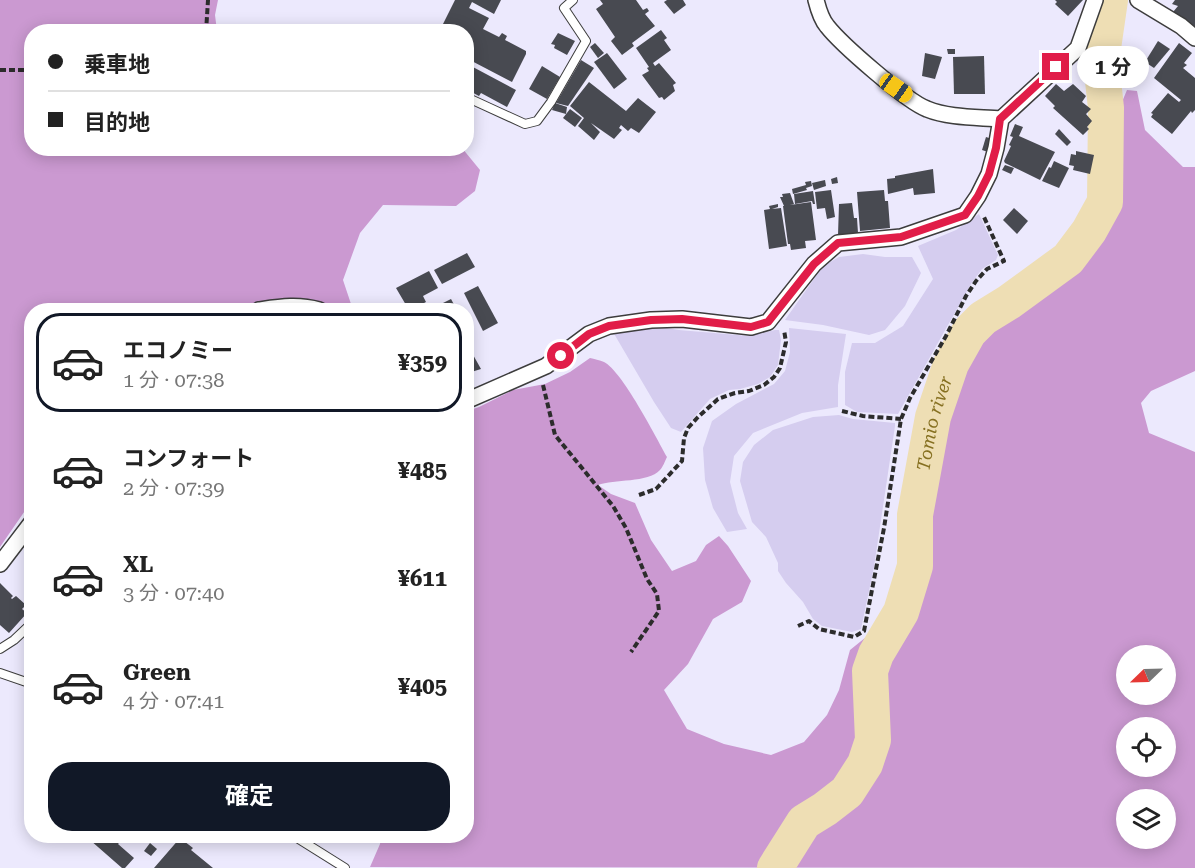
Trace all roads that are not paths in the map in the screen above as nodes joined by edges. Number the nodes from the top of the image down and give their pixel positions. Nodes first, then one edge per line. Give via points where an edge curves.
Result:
1 (573, 0) edge
2 (816, 0) edge
3 (1095, 0) edge
4 (1138, 0) edge
5 (1195, 38) edge
6 (474, 101) edge
7 (1000, 119) junction
8 (474, 398) edge
9 (24, 532) edge
10 (0, 564) edge
11 (24, 631) edge
12 (0, 650) edge
13 (0, 673) edge
14 (24, 681) edge
15 (305, 843) edge
16 (345, 868) edge

1 - 6 lane via 564,8 586,41 537,121 525,124
2 - 7 street via 825,25 851,51 926,109
3 - 7 street via 1078,48
4 - 5 street
7 - 8 street via 989,174 965,215 901,237 838,243 814,264 768,322 751,327 682,319 609,326 589,334 546,366
9 - 10 street
11 - 12 lane
13 - 14 lane
15 - 16 lane

